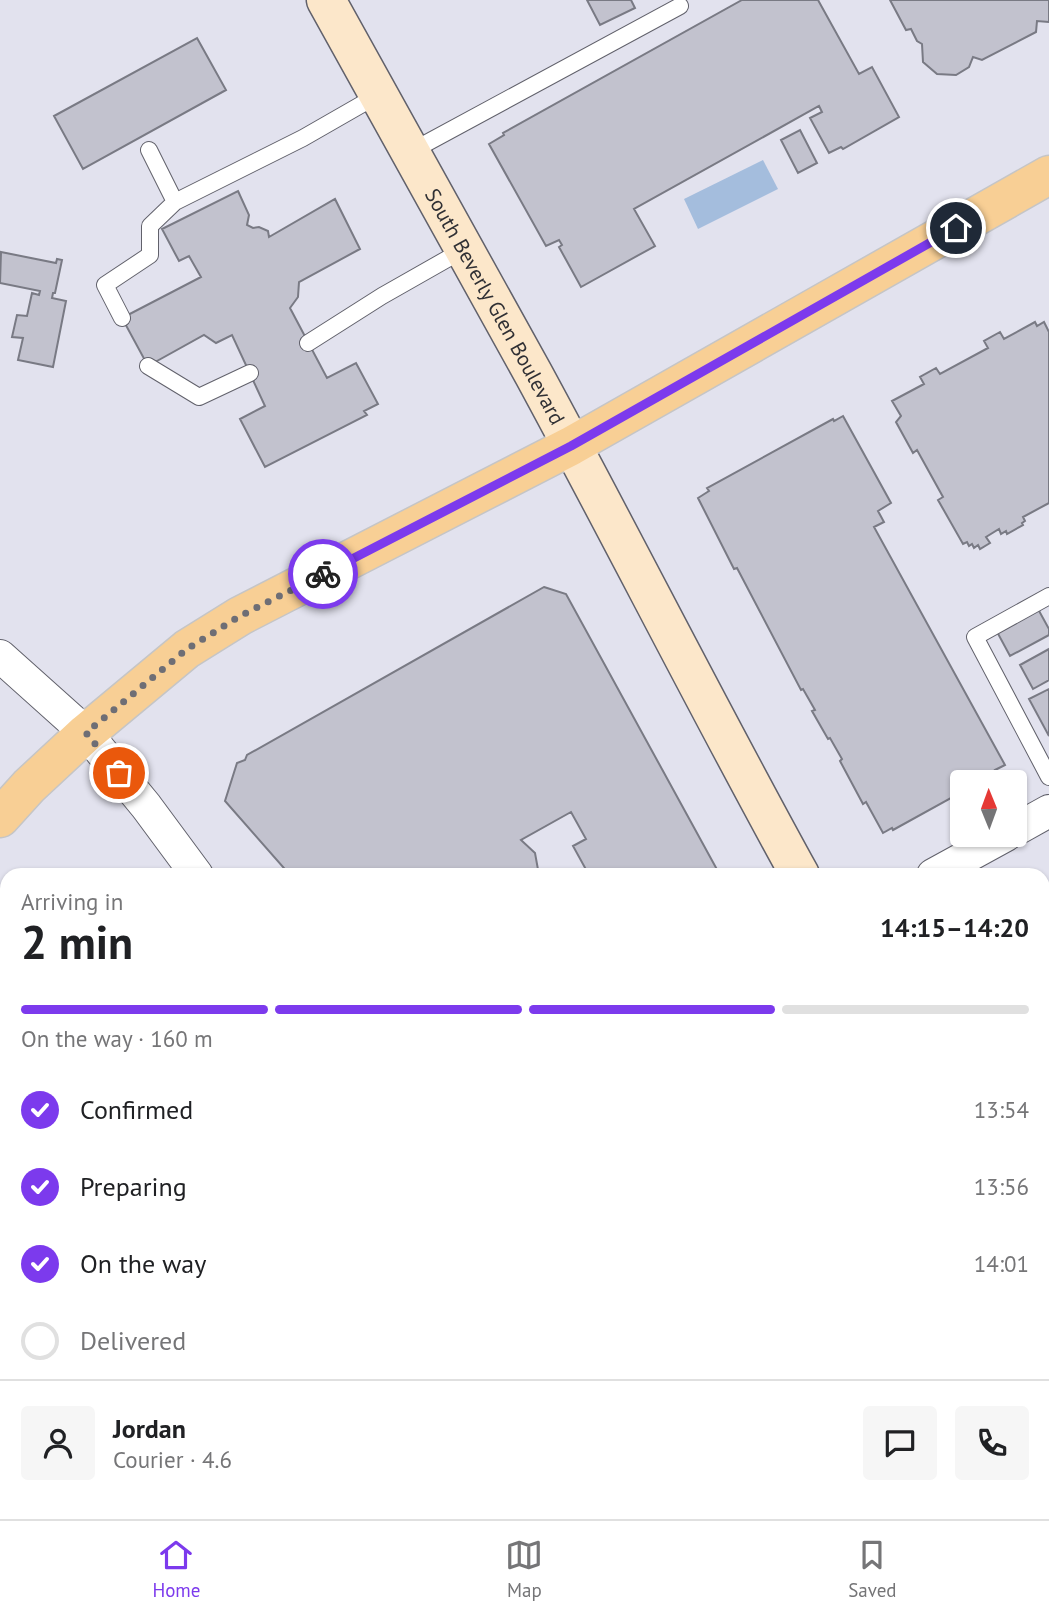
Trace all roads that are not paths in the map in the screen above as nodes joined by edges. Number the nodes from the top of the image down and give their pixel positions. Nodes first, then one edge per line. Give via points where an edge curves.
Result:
1 (326, 0) edge
2 (680, 6) dead end
3 (378, 95) junction
4 (149, 150) dead end
5 (410, 152) junction
6 (1049, 175) edge
7 (175, 202) junction
8 (463, 250) junction
9 (122, 318) dead end
10 (308, 343) dead end
11 (148, 366) dead end
12 (250, 373) dead end
13 (571, 446) junction
14 (1049, 596) edge
15 (0, 656) edge
16 (86, 733) junction
17 (1049, 777) edge
18 (1049, 811) edge
19 (0, 818) edge
20 (1027, 823) edge
21 (984, 847) edge
22 (192, 868) edge
23 (796, 868) edge
24 (946, 868) edge

1 - 3 main road, South Beverly Glen Boulevard
2 - 5 lane
3 - 5 main road, South Beverly Glen Boulevard
3 - 7 lane
4 - 7 lane
5 - 8 main road, South Beverly Glen Boulevard
6 - 13 main road
7 - 9 lane via 150,226 150,255 105,285
8 - 10 lane
8 - 13 main road, South Beverly Glen Boulevard
11 - 12 lane via 199,397
13 - 16 main road via 240,616 187,649
13 - 23 main road, South Beverly Glen Boulevard
14 - 17 lane via 975,637
15 - 16 street
16 - 19 main road
16 - 22 street
18 - 20 street
21 - 24 street

